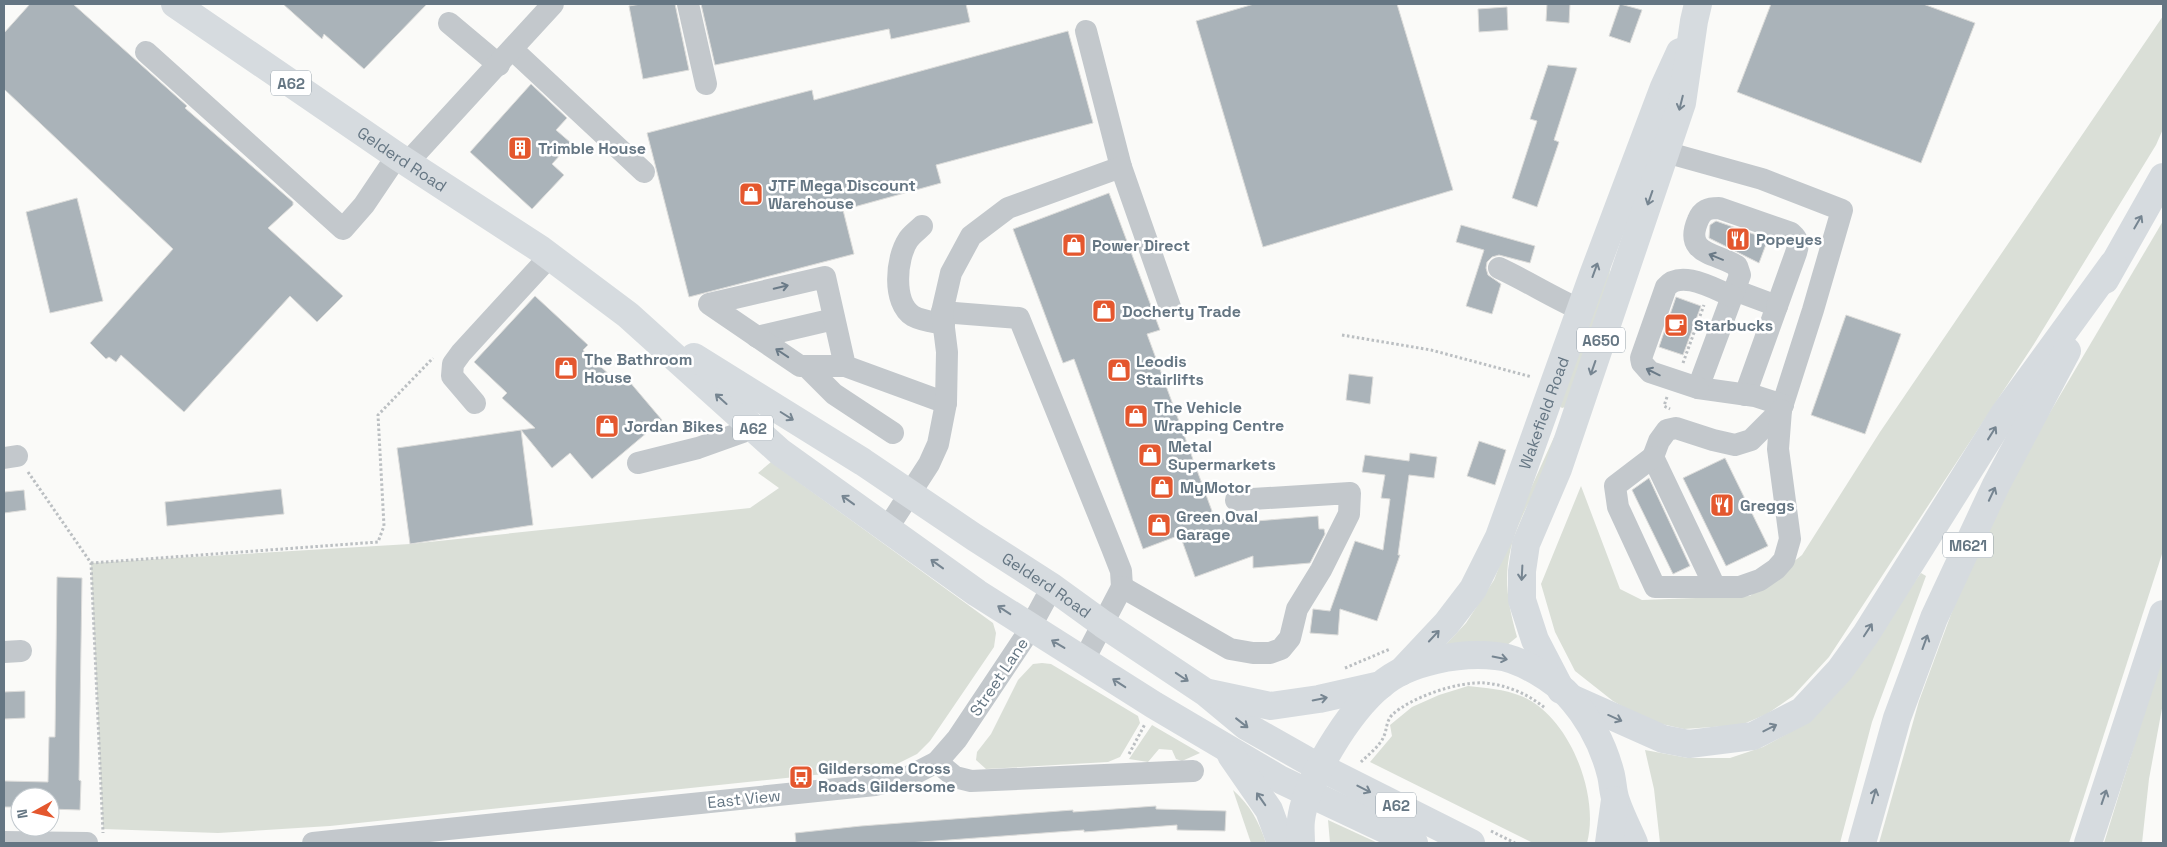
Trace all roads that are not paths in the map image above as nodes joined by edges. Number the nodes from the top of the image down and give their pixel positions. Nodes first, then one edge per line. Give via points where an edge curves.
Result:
1 (175, 4) edge
2 (553, 4) edge
3 (688, 4) edge
4 (1696, 12) edge
5 (449, 23) dead end
6 (1086, 31) dead end
7 (146, 52) dead end
8 (506, 57) junction
9 (706, 84) dead end
10 (1654, 148) junction
11 (403, 159) junction
12 (1121, 167) junction
13 (644, 172) dead end
14 (2163, 177) edge
15 (922, 226) dead end
16 (550, 256) junction
17 (2113, 264) junction
18 (1499, 268) dead end
19 (1733, 293) junction
20 (1777, 306) junction
21 (1170, 307) dead end
22 (1581, 310) junction
23 (628, 315) junction
24 (943, 318) junction
25 (834, 319) junction
26 (758, 337) junction
27 (806, 366) junction
28 (845, 366) junction
29 (1698, 388) junction
30 (1744, 394) junction
31 (475, 403) dead end
32 (946, 403) junction
33 (1782, 408) junction
34 (754, 428) junction
35 (893, 433) dead end
36 (1654, 457) junction
37 (638, 462) dead end
38 (909, 493) junction
39 (1236, 500) dead end
40 (887, 529) junction
41 (1052, 587) junction
42 (1122, 587) junction
43 (1715, 587) junction
44 (2163, 614) edge
45 (1103, 624) junction
46 (1031, 628) junction
47 (1084, 660) junction
48 (1392, 668) junction
49 (1205, 692) junction
50 (1560, 699) junction
51 (1226, 748) junction
52 (937, 762) junction
53 (1321, 768) junction
54 (1193, 771) dead end
55 (1308, 793) junction
56 (1615, 800) junction
57 (95, 840) edge
58 (4, 842) edge
59 (314, 843) edge
60 (1281, 843) edge
61 (1301, 843) edge
62 (1414, 843) edge
63 (1471, 843) edge
64 (1609, 843) edge
65 (1634, 843) edge
66 (1862, 843) edge
67 (2088, 843) edge

1 - 11 main road, Gelderd Road / A62
2 - 8 street
3 - 9 street
4 - 10 main road, Wakefield Road / A650 via 1664,87
5 - 8 street
6 - 12 street
7 - 11 street via 343,229
8 - 11 street
8 - 13 street
22 -> 10 main road, Wakefield Road / A650
10 - 33 street via 1762,179 1842,210
10 -> 50 main road, Wakefield Road / A650 via 1558,468 1526,544 1522,600
11 - 16 main road, Gelderd Road / A62
12 - 21 street
12 - 24 street via 1008,208 971,236 951,273
17 -> 14 main road, M621
15 - 24 street via 908,240 901,255 897,276 899,292 912,316
16 - 23 main road, Gelderd Road / A62
16 - 31 street via 453,364 452,376
50 -> 17 main road, M621 via 1663,739 1688,744 1753,736 1802,711 1840,670 1866,634 2004,414
66 -> 17 main road, M621 via 1897,718 1934,618 1996,485
18 - 22 street
19 - 20 street
19 -> 20 street via 1740,275 1737,266 1702,252 1696,245 1696,224 1701,213 1710,208 1719,208 1791,233 1797,238 1796,253
19 - 29 street
29 -> 19 street via 1650,372 1642,363 1666,287 1670,282 1685,278
20 - 30 street
48 -> 22 main road, Wakefield Road / A650 via 1447,623 1473,589 1499,537
34 -> 23 main road, Gelderd Road / A62
23 -> 38 main road, Gelderd Road / A62
24 - 32 street
24 - 42 street via 1019,318 1121,571
25 - 26 street
26 -> 25 street via 709,304 825,277
25 - 28 street
27 -> 26 street via 800,366
27 - 28 street
27 - 35 street via 834,394
28 - 32 street
29 - 30 street
30 - 33 street
32 - 38 street via 938,444
33 - 36 street via 1751,440 1734,445 1676,428 1667,430
33 - 43 street via 1778,449 1790,539 1784,560 1760,580 1740,588
34 - 37 street via 698,448
40 -> 34 main road, Gelderd Road / A62 via 780,452
36 - 43 street
36 - 43 street via 1615,486 1618,508 1655,587
38 - 40 street
38 - 41 main road, Gelderd Road / A62
39 - 42 street via 1350,492 1349,514 1297,609 1290,638 1281,649 1253,653 1230,649
46 -> 40 main road, Gelderd Road / A62
41 - 45 main road, Gelderd Road / A62
41 - 46 street, Street Lane
42 - 45 street
67 -> 44 main road
45 - 47 street
45 -> 49 main road, Gelderd Road / A62
47 -> 46 main road, Gelderd Road / A62
46 - 52 street, Street Lane via 957,739
51 -> 47 main road, Gelderd Road / A62
49 -> 48 main road via 1272,706 1319,700
48 -> 50 main road via 1458,656 1497,656 1542,674
48 - 53 main road, Wakefield Road via 1346,723
49 -> 53 main road, Gelderd Road / A62 via 1246,726
50 - 56 main road via 1593,729 1611,775
51 - 55 main road, Gelderd Road / A62
60 -> 51 main road via 1269,810
52 - 54 street via 955,777 971,781 1117,775 1164,768
52 - 59 street, East View via 906,778 875,785
53 - 55 main road, Wakefield Road
53 -> 63 main road, Gelderd Road / A62
55 - 61 main road, Wakefield Road via 1301,820
55 - 62 main road, Gelderd Road / A62
56 - 64 main road
56 - 65 main road
57 - 58 street

